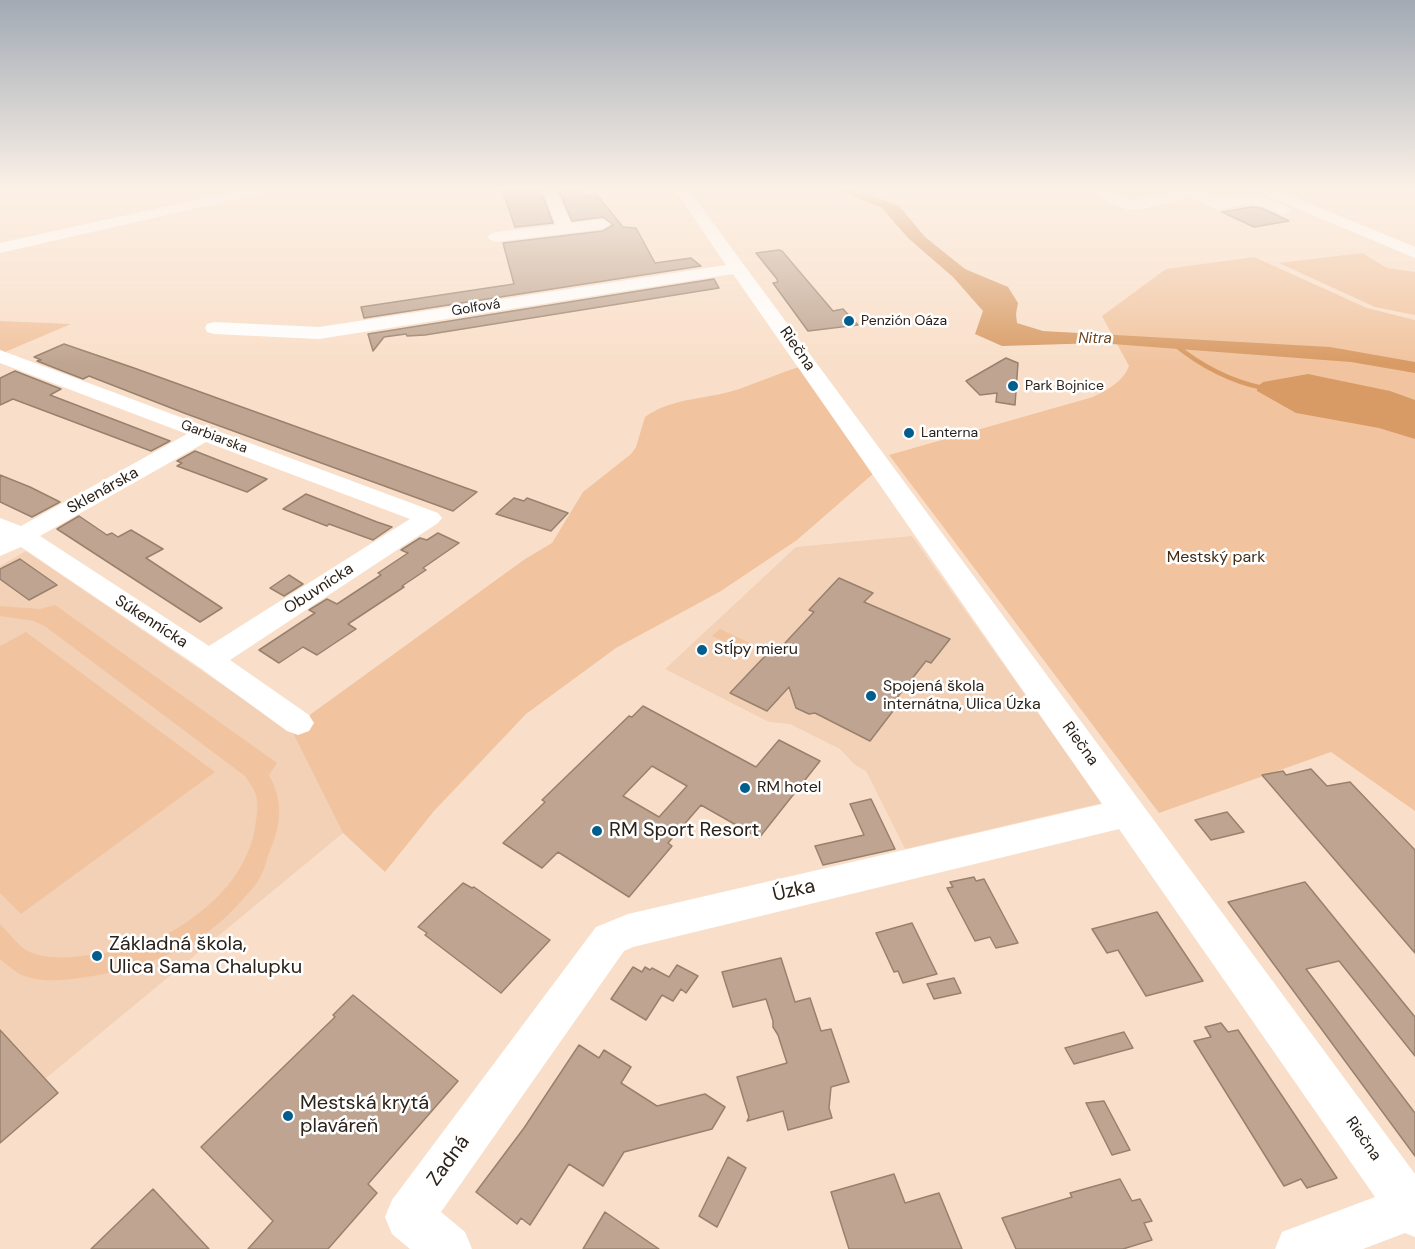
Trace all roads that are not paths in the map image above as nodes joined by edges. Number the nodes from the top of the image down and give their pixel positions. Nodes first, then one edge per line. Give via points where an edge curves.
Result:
1 (722, 247) edge
2 (737, 268) junction
3 (214, 328) dead end
4 (319, 333) junction
5 (367, 344) dead end
6 (0, 356) edge
7 (205, 433) junction
8 (429, 518) joint
9 (7, 537) edge
10 (209, 660) junction
11 (298, 723) dead end
12 (1130, 813) junction
13 (518, 1064) joint
14 (1413, 1210) edge
15 (448, 1249) edge
16 (1299, 1249) edge

1 - 2 street, Riečna
2 - 4 street, Golfová
2 - 12 street, Riečna
3 - 4 street, Golfová
4 - 5 street via 320,341
6 - 7 street, Garbiarska
7 - 8 street, Garbiarska
7 - 9 street, Sklenárska
8 - 10 street, Obuvnícka
9 - 10 street, Súkennícka
10 - 11 street, Súkennícka
12 - 13 street, Úzka via 627,931 610,939
12 - 14 street, Riečna
13 - 15 street, Zadná via 409,1217
14 - 16 street

